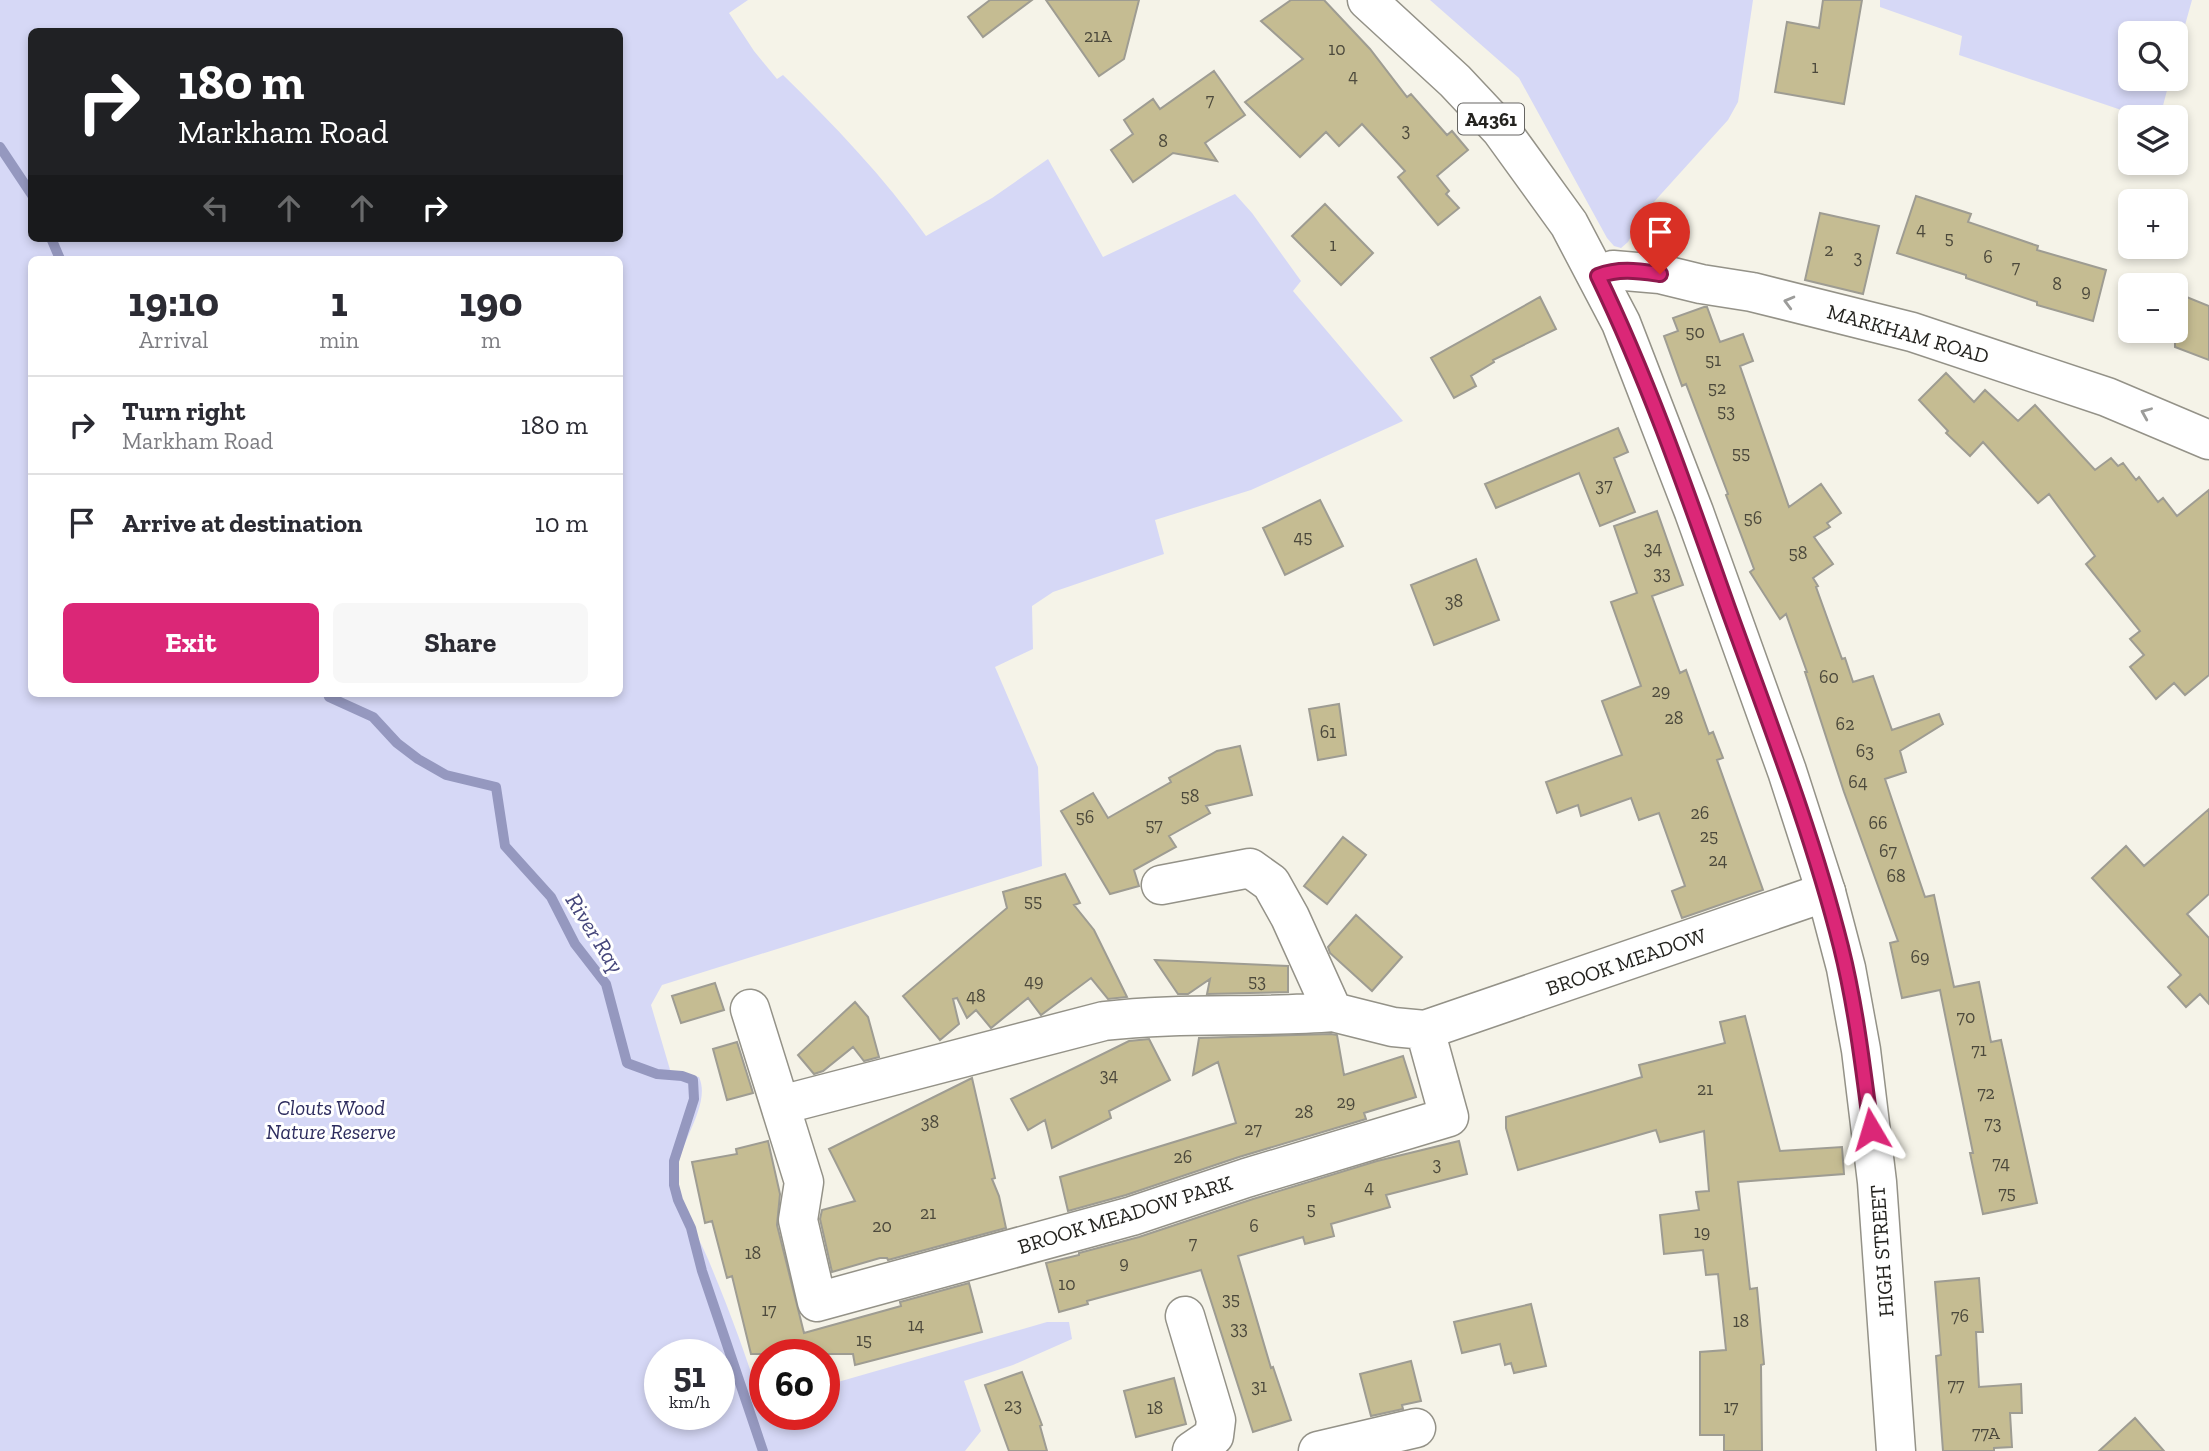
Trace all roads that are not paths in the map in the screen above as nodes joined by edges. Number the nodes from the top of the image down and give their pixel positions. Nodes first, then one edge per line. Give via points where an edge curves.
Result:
1 (1367, 0) edge
2 (1594, 268) junction
3 (2209, 440) edge
4 (1161, 885) dead end
5 (1826, 892) junction
6 (750, 1009) dead end
7 (1333, 1012) junction
8 (1425, 1030) junction
9 (780, 1105) junction
10 (1185, 1316) dead end
11 (1416, 1428) dead end
12 (1214, 1446) edge
13 (1318, 1451) edge
14 (1896, 1451) edge

1 - 2 street, A4361 via 1501,130 1569,224
3 -> 2 street, MARKHAM ROAD via 2107,397 1912,332 1752,292 1660,274
2 - 5 street, HIGH STREET / A4361 via 1694,512
4 - 7 street via 1250,869 1271,883
5 - 8 street, BROOK MEADOW
5 - 14 street, HIGH STREET / A4361 via 1861,1050 1877,1182
6 - 9 street, BROOK MEADOW PARK
7 - 8 street
7 - 9 street via 1104,1021
8 - 9 street, BROOK MEADOW PARK via 1449,1117 1120,1219 817,1302 798,1220 804,1182
10 - 12 street via 1216,1420
11 - 13 street

